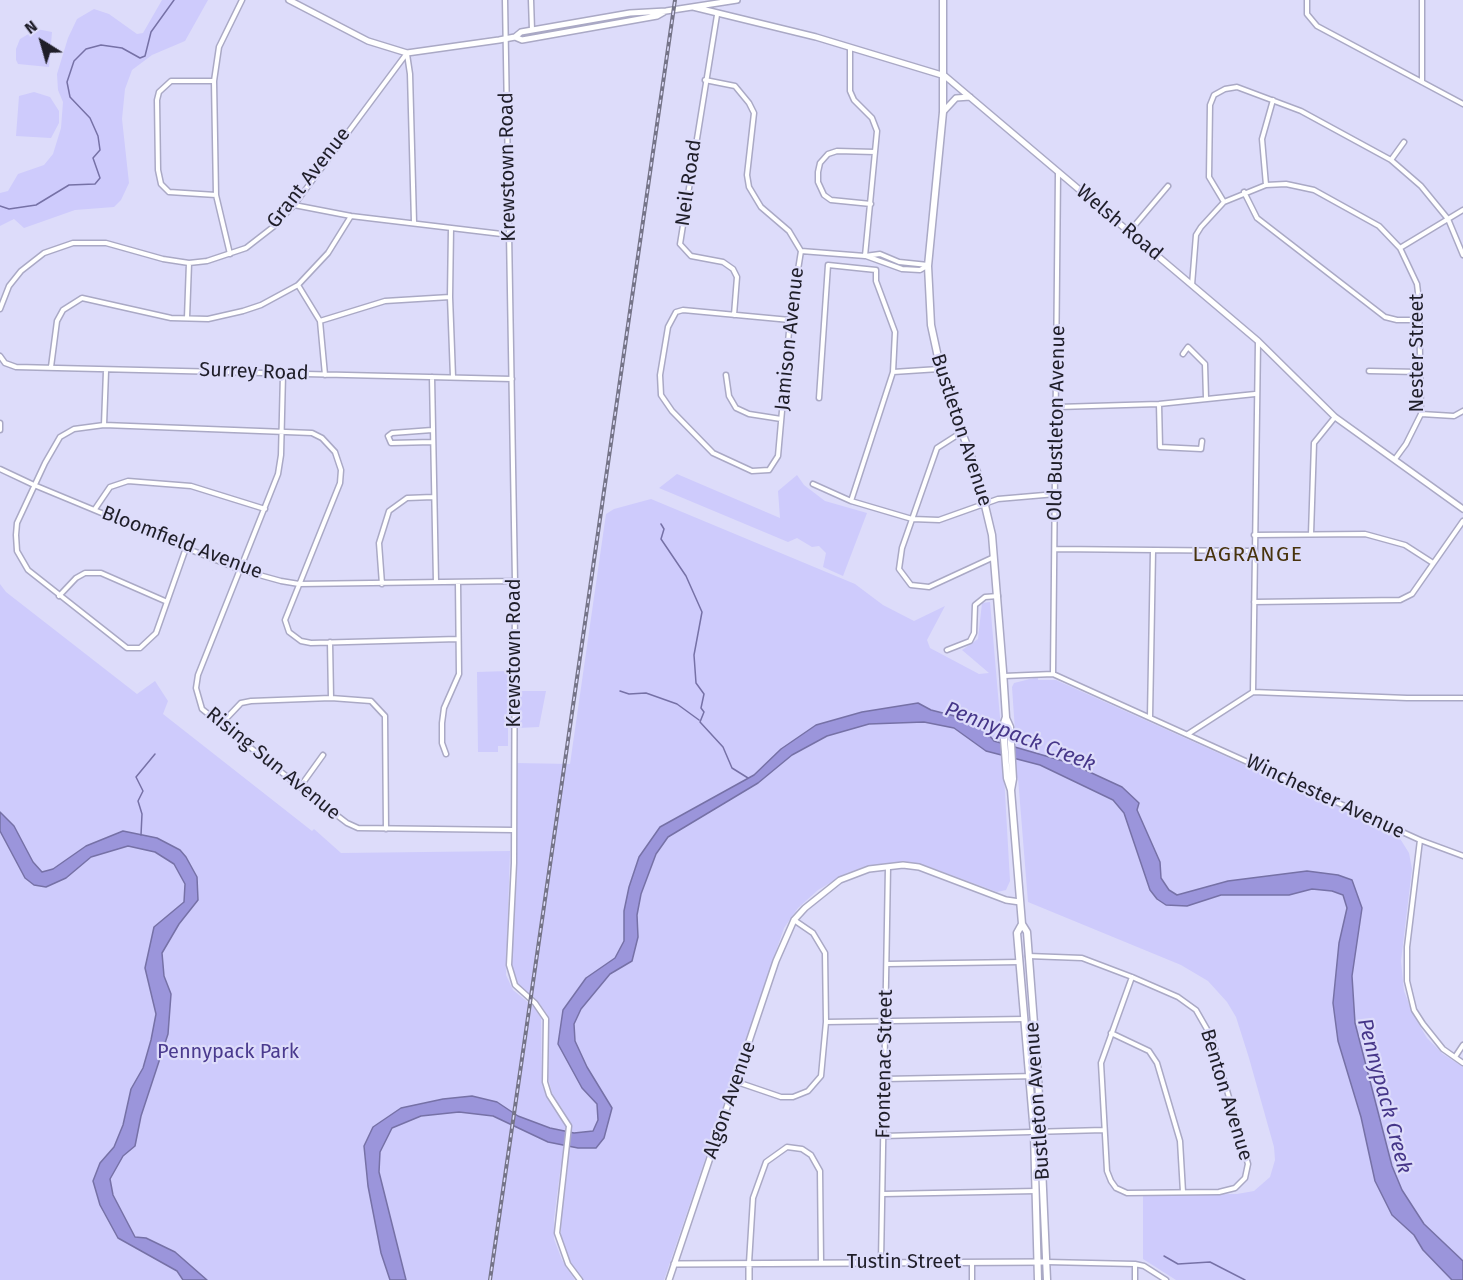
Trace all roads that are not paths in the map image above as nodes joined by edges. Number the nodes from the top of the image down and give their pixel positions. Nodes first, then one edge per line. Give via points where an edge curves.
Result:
1 (242, 0) edge
2 (289, 0) edge
3 (505, 0) edge
4 (531, 0) edge
5 (737, 0) edge
6 (944, 0) edge
7 (1307, 0) edge
8 (1422, 0) edge
9 (720, 3) junction
10 (693, 7) junction
11 (666, 12) junction
12 (717, 15) junction
13 (732, 18) junction
14 (532, 30) junction
15 (515, 37) junction
16 (505, 39) junction
17 (850, 48) junction
18 (407, 53) junction
19 (945, 76) junction
20 (705, 80) junction
21 (214, 81) junction
22 (1422, 82) junction
23 (971, 98) junction
24 (1273, 100) junction
25 (1463, 104) edge
26 (943, 112) junction
27 (1404, 142) dead end
28 (875, 152) junction
29 (1391, 160) junction
30 (1058, 172) junction
31 (1266, 185) junction
32 (1168, 186) dead end
33 (1244, 192) junction
34 (216, 195) junction
35 (1224, 202) junction
36 (871, 204) junction
37 (294, 205) junction
38 (1463, 210) edge
39 (351, 216) junction
40 (1448, 219) junction
41 (414, 222) junction
42 (451, 228) junction
43 (1129, 231) junction
44 (510, 235) junction
45 (1401, 248) junction
46 (801, 251) junction
47 (230, 254) junction
48 (1463, 255) edge
49 (865, 256) junction
50 (189, 262) junction
51 (928, 266) junction
52 (298, 285) junction
53 (1192, 285) junction
54 (450, 297) junction
55 (0, 309) edge
56 (734, 315) junction
57 (187, 318) junction
58 (790, 320) junction
59 (1418, 320) junction
60 (320, 321) junction
61 (1258, 341) junction
62 (1183, 354) dead end
63 (0, 356) edge
64 (51, 367) junction
65 (939, 369) junction
66 (106, 370) junction
67 (1369, 371) dead end
68 (893, 372) junction
69 (1419, 372) junction
70 (283, 374) junction
71 (325, 375) junction
72 (726, 375) dead end
73 (432, 377) junction
74 (453, 377) junction
75 (512, 379) junction
76 (1255, 394) junction
77 (819, 398) dead end
78 (1206, 398) junction
79 (1159, 404) junction
80 (1058, 407) junction
81 (1463, 411) edge
82 (1421, 414) junction
83 (1335, 417) junction
84 (781, 419) junction
85 (0, 423) edge
86 (104, 425) junction
87 (0, 430) edge
88 (282, 430) junction
89 (432, 430) junction
90 (962, 432) junction
91 (1202, 441) dead end
92 (433, 442) junction
93 (1395, 459) junction
94 (0, 469) edge
95 (813, 484) dead end
96 (34, 485) junction
97 (1056, 494) junction
98 (433, 497) junction
99 (851, 501) junction
100 (986, 502) junction
101 (94, 509) junction
102 (265, 509) junction
103 (1463, 509) edge
104 (912, 519) junction
105 (1463, 521) edge
106 (1311, 534) junction
107 (1254, 535) junction
108 (186, 548) junction
109 (1056, 549) junction
110 (1153, 551) junction
111 (1254, 551) junction
112 (994, 556) junction
113 (1433, 563) junction
114 (241, 570) junction
115 (515, 581) junction
116 (436, 582) junction
117 (458, 583) junction
118 (299, 584) junction
119 (382, 584) junction
120 (59, 596) junction
121 (999, 596) junction
122 (165, 601) junction
123 (1254, 602) junction
124 (458, 639) junction
125 (330, 642) junction
126 (947, 650) dead end
127 (1053, 674) junction
128 (1004, 676) junction
129 (1253, 692) junction
130 (1463, 698) edge
131 (331, 699) junction
132 (1150, 717) junction
133 (221, 724) junction
134 (1188, 734) junction
135 (446, 754) dead end
136 (323, 755) dead end
137 (300, 787) junction
138 (386, 829) junction
139 (513, 830) junction
140 (1420, 840) junction
141 (1463, 856) edge
142 (888, 866) junction
143 (1020, 902) junction
144 (794, 920) junction
145 (1022, 924) junction
146 (1028, 956) junction
147 (1020, 962) junction
148 (887, 964) junction
149 (1132, 977) junction
150 (1024, 1018) junction
151 (886, 1022) junction
152 (826, 1023) junction
153 (1111, 1032) junction
154 (1463, 1045) edge
155 (1455, 1057) junction
156 (1463, 1063) edge
157 (1029, 1076) junction
158 (1038, 1076) junction
159 (884, 1079) junction
160 (737, 1082) junction
161 (1104, 1131) junction
162 (1034, 1133) junction
163 (1042, 1133) junction
164 (883, 1136) junction
165 (1036, 1191) junction
166 (1183, 1192) junction
167 (883, 1194) junction
168 (1037, 1261) junction
169 (821, 1262) junction
170 (882, 1262) junction
171 (972, 1262) junction
172 (1047, 1262) junction
173 (749, 1263) junction
174 (674, 1264) junction
175 (1135, 1264) junction
176 (580, 1280) edge
177 (669, 1280) edge
178 (749, 1280) edge
179 (972, 1280) edge
180 (1038, 1280) edge
181 (1047, 1280) edge
182 (1135, 1280) edge
183 (1166, 1280) edge

1 - 21 street via 219,47
2 - 18 main road via 369,40
3 - 16 street, Krewstown Road
4 - 14 street
5 - 9 main road
6 - 19 main road, Bustleton Avenue
7 - 22 street via 1309,19 1317,26
8 - 22 street
9 - 10 main road
9 - 13 main road
10 - 11 main road
10 - 12 main road, Welsh Road
11 - 14 main road via 630,13
11 - 15 main road via 522,40
12 - 13 main road, Welsh Road
12 - 20 street, Neil Road
13 - 17 main road, Welsh Road
14 - 15 main road
15 - 16 main road
16 - 18 main road
16 - 44 street, Krewstown Road
17 - 19 main road, Welsh Road
17 - 28 street via 850,91 872,118 877,131
18 - 37 street, Grant Avenue
18 - 41 street
19 - 23 main road, Welsh Road
19 - 26 main road, Bustleton Avenue
20 - 46 street, Jamison Avenue via 735,86 750,103 754,113 749,188 761,207 789,231
20 - 56 street, Neil Road via 680,244 691,256 723,262 733,269 737,277
21 - 34 street
21 - 34 street via 171,81 159,93 158,170 161,184 169,192
22 - 25 street
23 - 26 main road via 956,98
23 - 30 main road, Welsh Road
24 - 29 street
24 - 31 street via 1262,139
24 - 35 street via 1237,87 1215,95 1209,116 1209,177
26 - 51 main road, Bustleton Avenue
27 - 29 street
28 - 36 street
28 - 36 street via 828,154 818,172 824,195 831,200
29 - 40 street via 1421,186
30 - 43 main road, Welsh Road
30 - 80 street, Old Bustleton Avenue
31 - 33 street, Nester Street
31 - 45 street, Nester Street via 1314,189 1379,226
32 - 43 street
33 - 35 street, Nester Street
33 - 59 street via 1257,218 1385,317
34 - 47 street
35 - 53 street, Nester Street via 1196,235
36 - 49 street
37 - 39 street
37 - 47 street, Grant Avenue via 258,240
38 - 40 street
39 - 41 street
39 - 52 street via 327,253
40 - 45 street
40 - 48 street
41 - 42 street
42 - 44 street
42 - 54 street
43 - 53 main road, Welsh Road
44 - 75 street, Krewstown Road
45 - 59 street, Nester Street via 1417,284
46 - 49 street
46 - 58 street, Jamison Avenue
47 - 50 street, Grant Avenue
49 - 51 street via 902,269 920,270
50 - 55 street, Grant Avenue via 106,243 73,243 44,253 21,271 9,286
50 - 57 street
51 - 65 main road, Bustleton Avenue via 931,325
52 - 57 street via 243,311 208,319
52 - 60 street
53 - 61 main road, Welsh Road
54 - 60 street via 385,301
54 - 74 street
56 - 58 street
56 - 84 street, Jamison Avenue via 676,312 669,323 660,375 661,395 713,453 752,471 765,472 778,456
57 - 64 street via 82,298 63,310 57,321
58 - 84 street, Jamison Avenue
59 - 69 street, Nester Street
60 - 71 street
61 - 76 street
61 - 83 main road, Welsh Road
62 - 78 street via 1188,347 1205,364
63 - 64 street, Surrey Road via 16,367
64 - 66 street, Surrey Road
65 - 68 street
65 - 90 main road, Bustleton Avenue
66 - 70 street, Surrey Road
66 - 86 street
67 - 69 street
68 - 77 street via 895,332 876,281 876,270 828,265
68 - 99 street
69 - 82 street, Nester Street
70 - 71 street, Surrey Road
70 - 88 street, Rising Sun Avenue
71 - 73 street, Surrey Road
72 - 84 street via 729,396 736,408
73 - 74 street, Surrey Road
73 - 89 street
74 - 75 street, Surrey Road
75 - 115 street, Krewstown Road
76 - 78 street
76 - 107 street
78 - 79 street
79 - 80 street
79 - 91 street via 1160,447 1201,449
80 - 97 street, Old Bustleton Avenue
81 - 82 street via 1454,417
82 - 93 street, Nester Street
83 - 93 main road, Welsh Road
83 - 106 street via 1314,443
85 - 87 street
86 - 88 street
86 - 96 street via 83,426 60,437
88 - 102 street, Rising Sun Avenue via 278,474
88 - 118 street via 322,438 335,452 341,470 340,483
89 - 92 street
89 - 92 street via 392,432 387,436 391,443
90 - 100 main road, Bustleton Avenue
90 - 104 street via 937,448
92 - 98 street
93 - 103 main road, Welsh Road
94 - 96 street, Bloomfield Avenue
95 - 99 street
96 - 101 street, Bloomfield Avenue
96 - 120 street via 17,523 18,550 28,570
97 - 100 street via 1011,496
97 - 109 street, Old Bustleton Avenue
98 - 116 street
98 - 119 street via 406,498 389,511 379,543
99 - 104 street
100 - 104 street via 939,520
100 - 112 main road, Bustleton Avenue
101 - 102 street via 110,487 128,482 191,486
101 - 108 street, Bloomfield Avenue
102 - 114 street, Rising Sun Avenue
104 - 112 street via 899,559 902,575 911,585 929,587
105 - 113 street
106 - 107 street
106 - 113 street via 1382,537 1405,545
107 - 111 street
108 - 114 street, Bloomfield Avenue
108 - 122 street
109 - 110 street
109 - 127 street, Old Bustleton Avenue
110 - 111 street
110 - 132 street
111 - 123 street
112 - 121 main road, Bustleton Avenue
113 - 123 street via 1412,594 1400,600
114 - 118 street, Bloomfield Avenue
114 - 133 street, Rising Sun Avenue via 196,688 202,709
115 - 117 street, Bloomfield Avenue
115 - 139 street, Krewstown Road
116 - 117 street, Bloomfield Avenue
116 - 119 street, Bloomfield Avenue
117 - 124 street
118 - 119 street, Bloomfield Avenue
118 - 125 street via 285,620 292,636 310,643
120 - 122 street via 85,573 101,573
120 - 122 street via 120,645 133,648 140,648 156,633
121 - 126 street via 985,597 978,603 972,638
121 - 128 main road, Bustleton Avenue
123 - 129 street
124 - 125 street
124 - 135 street via 459,674 444,708 442,723
125 - 131 street
127 - 128 street, Winchester Avenue
127 - 132 street, Winchester Avenue
128 - 143 main road, Bustleton Avenue
129 - 130 street
129 - 134 street
131 - 133 street via 241,703
131 - 138 street via 371,701 385,716
132 - 134 street, Winchester Avenue
133 - 137 street, Rising Sun Avenue
134 - 140 street, Winchester Avenue
136 - 137 street
137 - 138 street, Rising Sun Avenue via 347,824
138 - 139 street, Rising Sun Avenue
139 - 176 street, Krewstown Road via 511,977 543,1013 547,1028 545,1082 569,1130 557,1233 568,1264
140 - 141 street
140 - 155 street, Winchester Avenue via 1407,947 1407,981 1414,1010 1443,1049
142 - 143 main road via 919,867
142 - 144 main road via 840,880
142 - 148 street, Frontenac Street
143 - 145 main road, Bustleton Avenue
144 - 152 street via 813,933 825,953
144 - 160 main road, Algon Avenue via 776,961
145 - 146 main road, Bustleton Avenue via 1027,932
145 - 147 main road, Bustleton Avenue via 1017,933
146 - 149 street, Benton Avenue via 1082,958
146 - 158 main road, Bustleton Avenue
147 - 148 street
147 - 150 main road, Bustleton Avenue
148 - 151 street, Frontenac Street
149 - 153 street
149 - 166 street, Benton Avenue via 1178,997 1204,1021 1247,1162 1243,1182 1235,1188
150 - 151 street
150 - 157 main road, Bustleton Avenue
151 - 152 street
151 - 159 street, Frontenac Street
152 - 160 street via 821,1076 802,1095 781,1097
153 - 161 street via 1101,1063
153 - 166 street via 1149,1051 1158,1063 1180,1141
154 - 155 street
155 - 156 street, Winchester Avenue
157 - 158 street
157 - 159 street
157 - 162 main road, Bustleton Avenue
158 - 163 main road, Bustleton Avenue
159 - 164 street, Frontenac Street
160 - 174 main road, Algon Avenue
161 - 163 street
161 - 166 street via 1107,1171 1120,1190
162 - 163 street
162 - 164 street
162 - 165 main road, Bustleton Avenue
163 - 172 main road, Bustleton Avenue
164 - 167 street, Frontenac Street
165 - 167 street
165 - 168 main road, Bustleton Avenue
167 - 170 street, Frontenac Street
168 - 171 main road, Tustin Street
168 - 172 main road, Tustin Street
168 - 180 main road, Bustleton Avenue
169 - 170 main road, Tustin Street
169 - 173 main road, Tustin Street
169 - 173 street via 820,1171 815,1160 802,1149 787,1147 766,1162 753,1198
170 - 171 main road, Tustin Street
171 - 179 street
172 - 175 street, Tustin Street
172 - 181 main road, Bustleton Avenue
173 - 174 main road, Tustin Street
173 - 178 main road
174 - 177 main road, Algon Avenue
175 - 182 street
175 - 183 street

